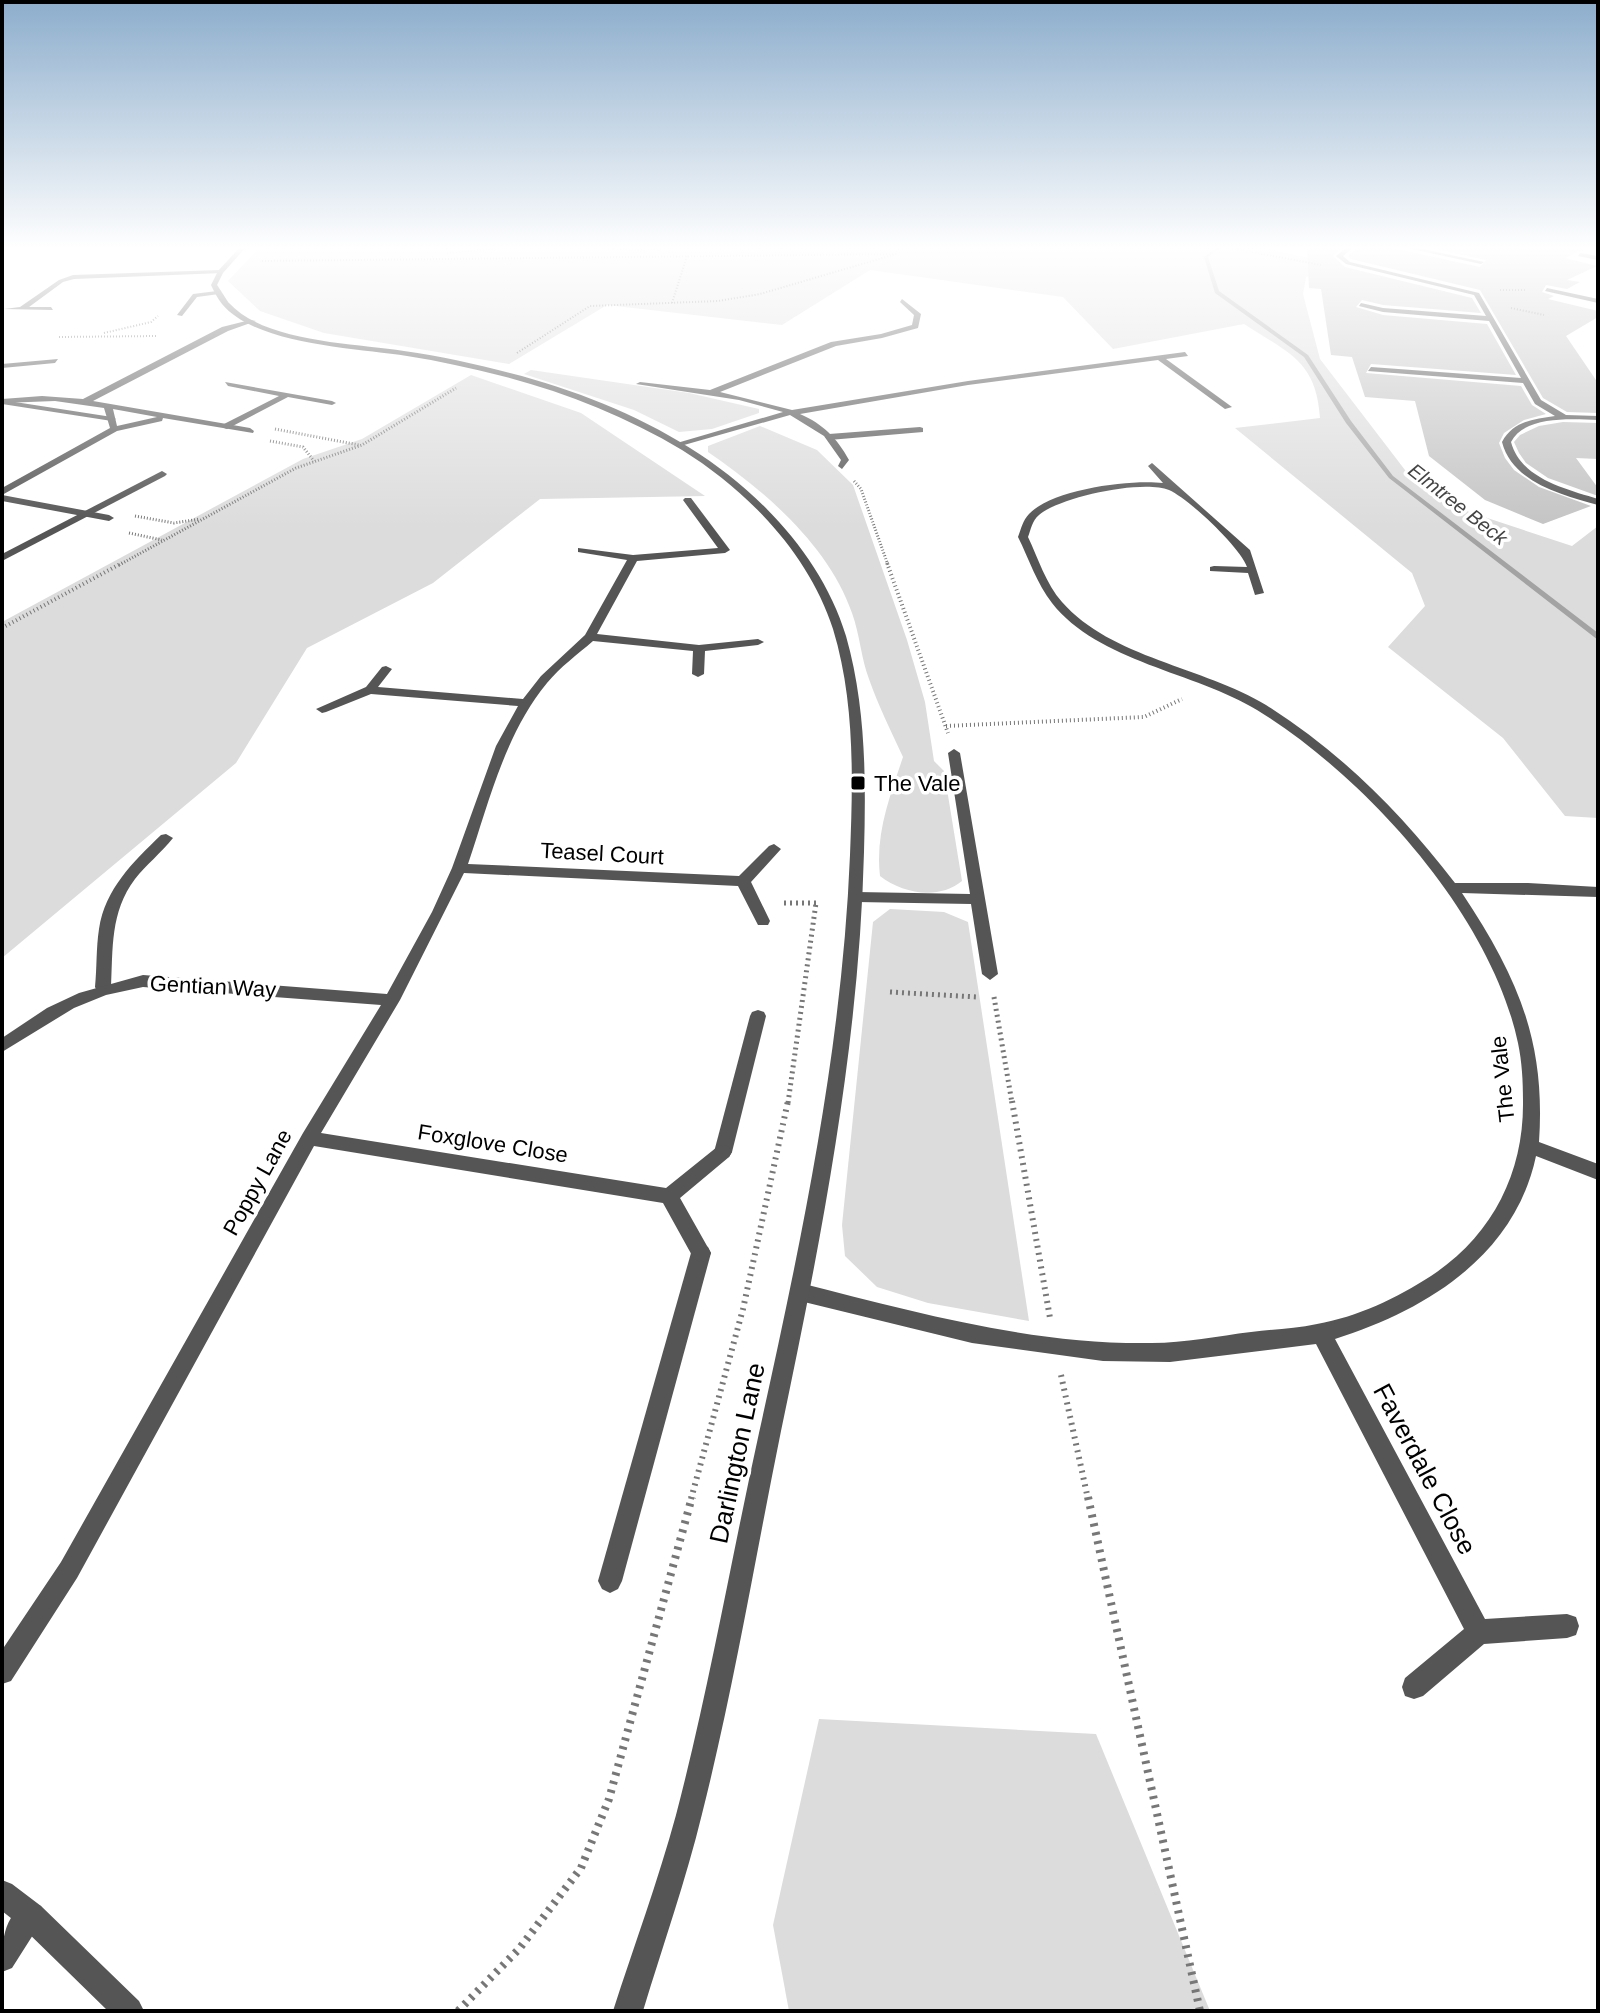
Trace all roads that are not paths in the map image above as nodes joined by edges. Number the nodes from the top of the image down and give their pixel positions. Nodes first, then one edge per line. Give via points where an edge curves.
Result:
1 (202, 340) edge
2 (315, 340) edge
3 (858, 340) edge
4 (1503, 340) edge
5 (1185, 354) dead end
6 (1159, 357) junction
7 (55, 361) dead end
8 (2, 366) edge
9 (1371, 369) dead end
10 (1525, 381) junction
11 (228, 384) dead end
12 (640, 384) dead end
13 (713, 392) junction
14 (287, 395) junction
15 (2, 401) edge
16 (86, 401) junction
17 (332, 403) dead end
18 (108, 406) junction
19 (1228, 407) dead end
20 (790, 413) junction
21 (168, 417) junction
22 (1563, 417) junction
23 (1598, 418) edge
24 (113, 424) junction
25 (227, 426) junction
26 (920, 430) dead end
27 (250, 431) road end
28 (829, 437) junction
29 (680, 445) junction
30 (842, 466) dead end
31 (1152, 466) dead end
32 (162, 474) dead end
33 (1173, 488) junction
34 (2, 492) edge
35 (2, 498) edge
36 (688, 500) dead end
37 (1598, 502) edge
38 (86, 513) junction
39 (109, 518) road end
40 (582, 550) dead end
41 (2, 558) edge
42 (633, 558) junction
43 (1214, 569) dead end
44 (1252, 570) junction
45 (1259, 593) dead end
46 (590, 637) junction
47 (758, 642) dead end
48 (699, 648) junction
49 (386, 669) dead end
50 (698, 674) dead end
51 (370, 690) junction
52 (526, 703) junction
53 (322, 709) dead end
54 (954, 753) dead end
55 (166, 838) dead end
56 (774, 849) dead end
57 (459, 868) junction
58 (743, 881) junction
59 (1451, 888) junction
60 (1598, 892) edge
61 (857, 897) junction
62 (978, 899) junction
63 (763, 921) dead end
64 (990, 974) road end
65 (103, 987) junction
66 (392, 1000) junction
67 (758, 1016) dead end
68 (2, 1046) edge
69 (309, 1138) junction
70 (1532, 1147) junction
71 (1598, 1172) edge
72 (669, 1196) junction
73 (800, 1292) junction
74 (1321, 1333) junction
75 (610, 1581) dead end
76 (1567, 1626) dead end
77 (1479, 1632) junction
78 (2, 1672) edge
79 (1414, 1687) dead end
80 (2, 1894) edge
81 (31, 1916) junction
82 (2, 1958) edge
83 (129, 2011) edge
84 (628, 2011) edge

1 - 16 street
2 - 29 street, Darlington Lane via 487,370 584,399
3 - 13 street via 834,344
4 - 10 street
5 - 6 street
6 - 19 street
6 - 20 street
7 - 8 street
9 - 10 street
10 - 22 street via 1538,402
11 - 14 street
12 - 13 street
13 - 20 street
14 - 17 street
14 - 25 street
15 - 16 street
15 - 24 street
16 - 18 street
18 - 21 street
18 - 24 street
20 - 28 street
20 - 29 street
21 - 24 street
21 - 25 street
22 - 23 street
22 - 37 street via 1520,426 1510,434 1510,456 1551,485
24 - 34 street
25 - 27 street
26 - 28 street
28 - 30 street via 845,460
29 - 61 street, Darlington Lane via 760,507 796,548 830,604 854,689
31 - 33 street
32 - 38 street
33 - 44 street via 1245,550
33 - 59 street, The Vale via 1127,488 1057,501 1032,515 1023,537 1058,604 1110,641 1216,684 1295,728 1335,761
35 - 38 street
36 - 42 street via 725,550
38 - 39 street
38 - 41 street
40 - 42 street
42 - 46 street, Poppy Lane
43 - 44 street
44 - 45 street
46 - 48 street
46 - 52 street, Poppy Lane
47 - 48 street
48 - 50 street
49 - 51 street
51 - 52 street
51 - 53 street
52 - 57 street, Poppy Lane via 502,746
54 - 62 street
55 - 65 street via 116,896 108,919
56 - 58 street
57 - 58 street, Teasel Court
57 - 66 street, Poppy Lane
58 - 63 street
59 - 60 street
59 - 70 street, The Vale via 1485,939 1522,1029 1532,1091
61 - 62 street
61 - 73 street, Darlington Lane via 841,1050
62 - 64 street
65 - 66 street, Gentian Way via 143,981
65 - 68 street, Gentian Way via 49,1013
66 - 69 street, Poppy Lane
67 - 72 street via 723,1152
69 - 72 street, Foxglove Close
69 - 78 street, Poppy Lane via 69,1570
70 - 71 street
70 - 74 street, The Vale via 1518,1189 1492,1235 1443,1280 1386,1311
72 - 75 street via 701,1253
73 - 74 street, The Vale via 947,1330 1149,1353
73 - 84 street, Darlington Lane via 688,1816
74 - 77 street, Faverdale Close
76 - 77 street
77 - 79 street
80 - 81 street
81 - 82 street
81 - 83 street

